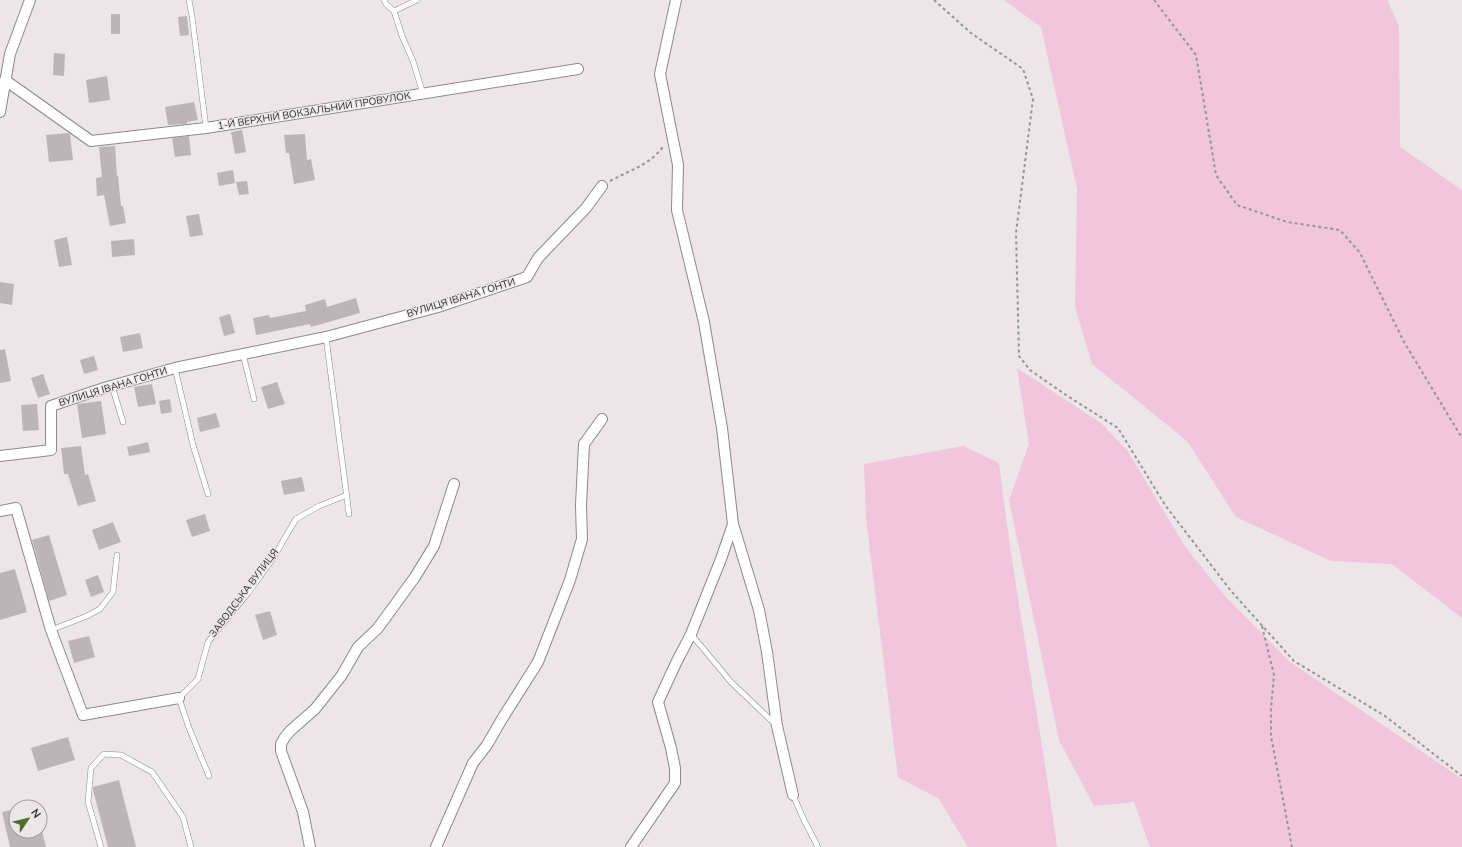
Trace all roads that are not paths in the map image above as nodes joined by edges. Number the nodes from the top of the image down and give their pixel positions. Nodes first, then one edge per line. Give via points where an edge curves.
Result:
1 (30, 0) edge
2 (189, 0) edge
3 (384, 0) edge
4 (417, 0) edge
5 (676, 0) edge
6 (394, 11) junction
7 (578, 69) dead end
8 (6, 80) junction
9 (423, 94) junction
10 (0, 112) edge
11 (206, 128) junction
12 (602, 186) road end
13 (326, 337) junction
14 (243, 354) junction
15 (175, 368) junction
16 (112, 386) junction
17 (254, 399) dead end
18 (602, 419) dead end
19 (123, 422) dead end
20 (0, 456) edge
21 (454, 484) dead end
22 (208, 494) dead end
23 (347, 495) junction
24 (0, 511) edge
25 (350, 514) dead end
26 (732, 524) junction
27 (117, 555) dead end
28 (51, 630) junction
29 (691, 634) junction
30 (179, 698) junction
31 (777, 726) junction
32 (209, 776) dead end
33 (793, 795) joint
34 (101, 847) edge
35 (191, 847) edge
36 (310, 847) edge
37 (436, 847) edge
38 (631, 847) edge
39 (818, 847) edge

1 - 8 street via 10,54
2 - 11 lane, 1-Й ВЕРХНІЙ ВОКЗАЛЬНИЙ ПРОВУЛОК
3 - 6 lane, 1-Й ВЕРХНІЙ ВОКЗАЛЬНИЙ ПРОВУЛОК
4 - 6 lane
5 - 26 street via 660,74 678,165 677,210 704,322 722,428
6 - 9 lane, 1-Й ВЕРХНІЙ ВОКЗАЛЬНИЙ ПРОВУЛОК
7 - 9 street, 1-Й ВЕРХНІЙ ВОКЗАЛЬНИЙ ПРОВУЛОК
8 - 10 street
8 - 11 street, 1-Й ВЕРХНІЙ ВОКЗАЛЬНИЙ ПРОВУЛОК via 90,141
9 - 11 street, 1-Й ВЕРХНІЙ ВОКЗАЛЬНИЙ ПРОВУЛОК
12 - 13 street, ВУЛИЦЯ ІВАНА ГОНТИ via 586,208 538,258 527,278 438,307
13 - 14 street, ВУЛИЦЯ ІВАНА ГОНТИ
13 - 23 lane
14 - 15 street, ВУЛИЦЯ ІВАНА ГОНТИ
14 - 17 lane
15 - 16 street, ВУЛИЦЯ ІВАНА ГОНТИ
15 - 22 lane, ВУЛИЦЯ ІВАНА ГОНТИ via 192,445
16 - 19 lane
16 - 20 street, ВУЛИЦЯ ІВАНА ГОНТИ via 51,406 51,450
18 - 37 street via 584,444 582,539 570,580 538,662 487,745 473,763
21 - 36 street via 434,546 415,577 378,628 358,647 342,675 315,709 290,731 281,744 281,752 303,812
23 - 25 lane
23 - 30 lane, ЗАВОДСЬКА ВУЛИЦЯ via 296,519 272,560 208,642 198,679
24 - 28 street via 16,508
26 - 29 street
26 - 31 street via 759,610
27 - 28 lane via 113,592 100,609
28 - 30 street via 83,715
29 - 31 lane via 731,682
29 - 38 street via 658,702 671,748 675,784
30 - 32 lane
31 - 33 street
33 - 39 lane
34 - 35 lane via 88,802 91,768 104,754 121,755 152,772 183,817

